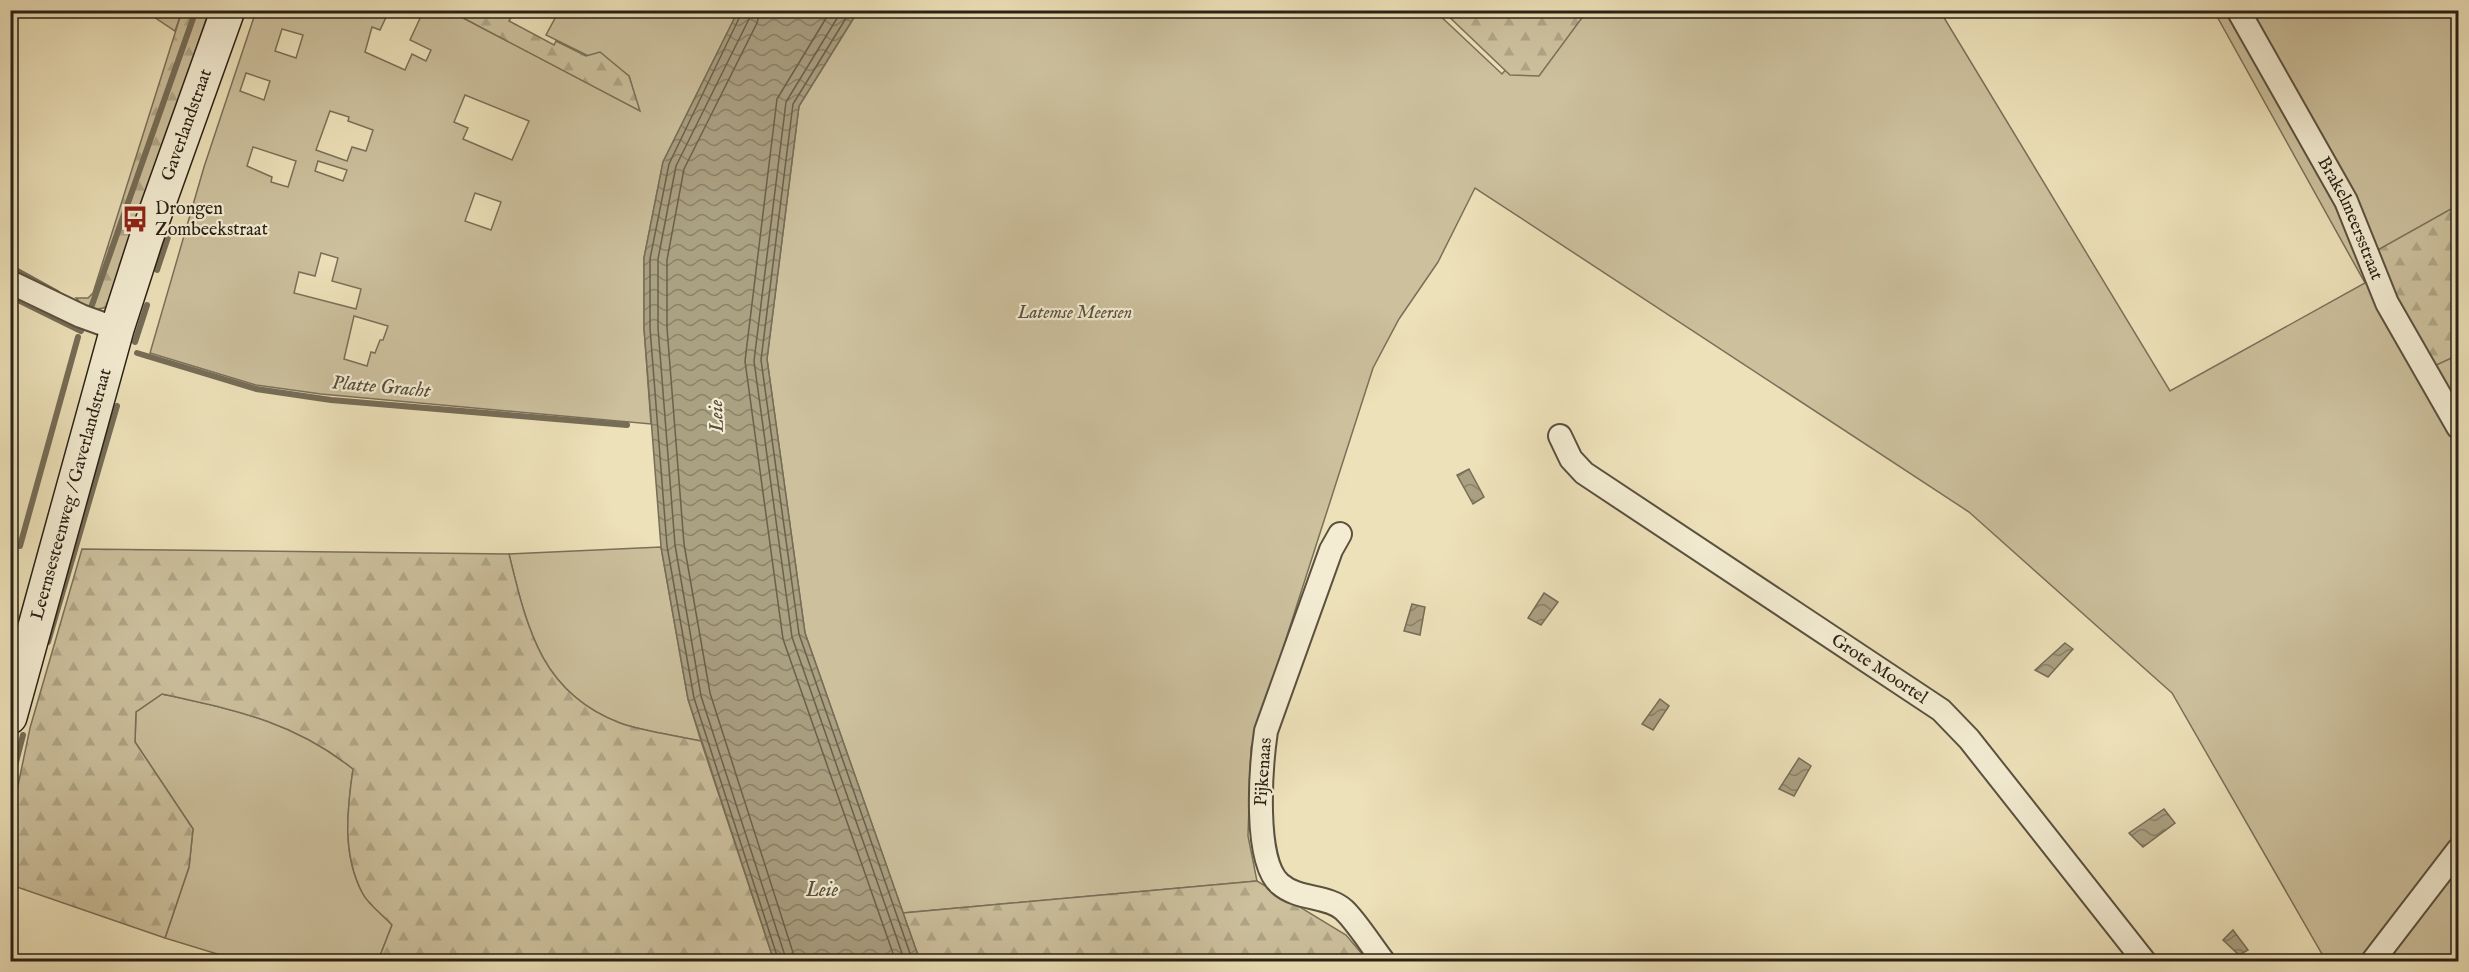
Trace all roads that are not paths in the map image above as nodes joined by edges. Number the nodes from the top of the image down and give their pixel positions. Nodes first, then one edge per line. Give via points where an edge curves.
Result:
1 (228, 10) edge
2 (2238, 10) edge
3 (10, 282) edge
4 (116, 336) junction
5 (2458, 427) edge
6 (1560, 436) dead end
7 (1340, 534) dead end
8 (10, 717) edge
9 (2458, 850) edge
10 (1384, 962) edge
11 (2145, 962) edge
12 (2372, 962) edge

1 - 4 main road, Gaverlandstraat via 146,239
2 - 5 street, Brakelmeersstraat via 2346,201 2387,303
3 - 4 street
4 - 8 main road, Leernsesteenweg / Gaverlandstraat
6 - 11 street, Grote Moortel via 1571,459 1584,473 1941,710 1969,739
7 - 10 street, Pijkenaas via 1266,731 1262,822 1274,878 1293,893 1343,909
9 - 12 street

